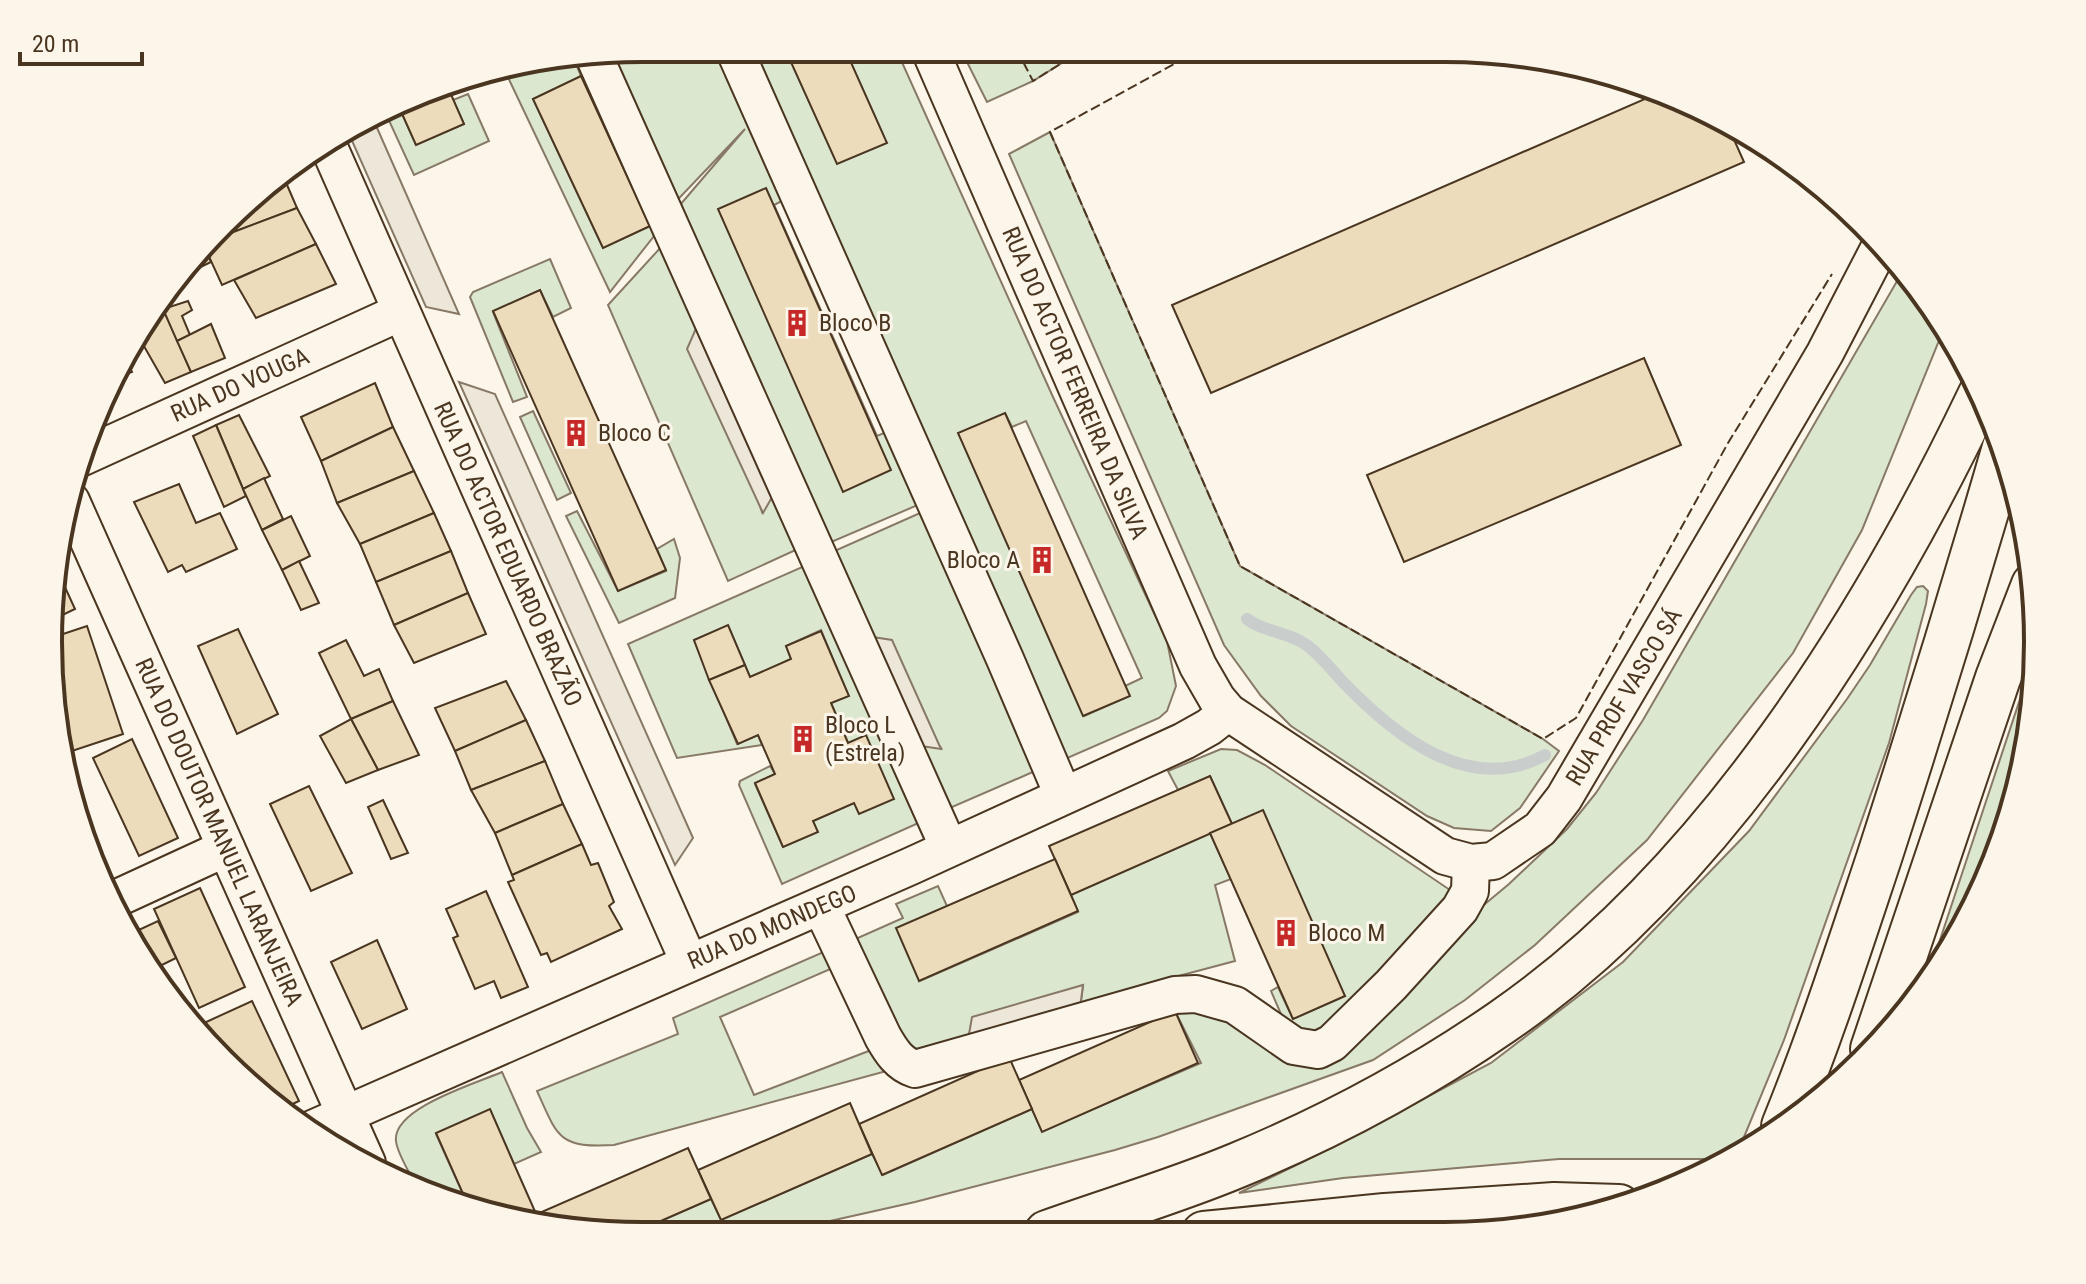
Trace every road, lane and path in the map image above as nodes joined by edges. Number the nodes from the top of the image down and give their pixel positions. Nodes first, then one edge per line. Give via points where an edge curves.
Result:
1 (740, 62) edge
2 (935, 62) edge
3 (597, 64) edge
4 (331, 153) edge
5 (1876, 255) edge
6 (401, 312) junction
7 (1974, 407) edge
8 (95, 451) edge
9 (1998, 472) edge
10 (77, 514) edge
11 (2023, 613) edge
12 (1228, 712) junction
13 (1063, 795) junction
14 (226, 848) junction
15 (949, 848) junction
16 (1471, 863) junction
17 (121, 896) edge
18 (821, 906) junction
19 (689, 962) junction
20 (1882, 1021) edge
21 (1792, 1106) edge
22 (345, 1114) junction
23 (321, 1125) edge
24 (361, 1149) edge
25 (1579, 1206) edge
26 (1078, 1222) edge
27 (1325, 1222) edge

1 - 13 street
2 - 12 street, RUA DO ACTOR FERREIRA DA SILVA via 1198,666
3 - 15 street
4 - 6 street, RUA DO ACTOR EDUARDO BRAZÃO
5 - 16 street, RUA PROF VASCO SÁ via 1825,353 1564,798 1540,829 1493,861
6 - 8 street, RUA DO VOUGA
6 - 19 street, RUA DO ACTOR EDUARDO BRAZÃO
7 - 26 highway via 1849,636 1751,779 1645,899 1571,970 1491,1030 1354,1110 1239,1165
9 - 21 highway via 1935,686
10 - 14 street, RUA DO DOUTOR MANUEL LARANJEIRA
11 - 20 highway
12 - 13 street, RUA DO MONDEGO via 1184,741
12 - 16 street via 1445,856
13 - 15 street, RUA DO MONDEGO
14 - 17 street
14 - 22 street, RUA DO DOUTOR MANUEL LARANJEIRA
15 - 18 street, RUA DO MONDEGO
16 - 18 street via 1470,891 1460,909 1391,985 1332,1043 1318,1050 1294,1046 1235,1005 1196,994 1175,995 908,1067 883,1037
18 - 19 street, RUA DO MONDEGO
19 - 22 street, RUA DO MONDEGO
22 - 23 street, RUA DO MONDEGO
22 - 24 street, RUA DO DOUTOR MANUEL LARANJEIRA
25 - 27 highway

